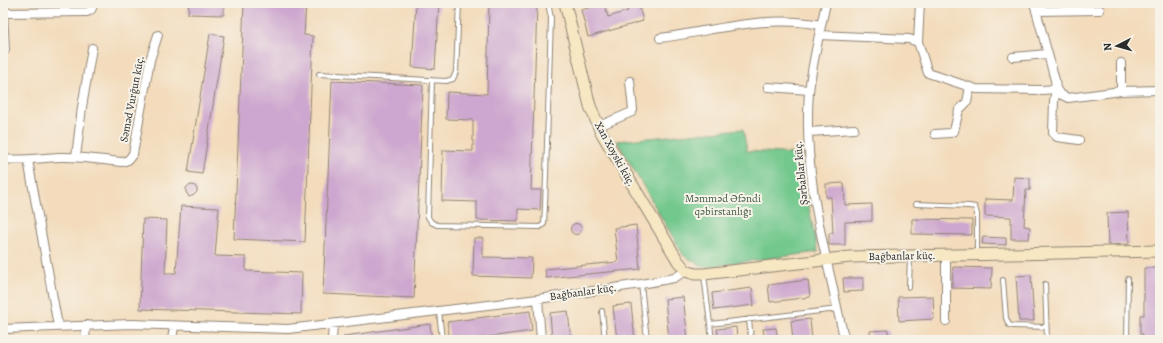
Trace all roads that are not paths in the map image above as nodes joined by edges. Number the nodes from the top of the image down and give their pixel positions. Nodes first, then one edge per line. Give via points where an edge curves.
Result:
1 (93, 3) edge
2 (460, 3) edge
3 (548, 3) edge
4 (567, 3) edge
5 (826, 3) edge
6 (920, 3) edge
7 (1035, 7) edge
8 (1100, 10) dead end
9 (3, 13) edge
10 (821, 25) junction
11 (158, 35) dead end
12 (819, 35) junction
13 (660, 38) dead end
14 (918, 42) junction
15 (92, 48) dead end
16 (5, 50) dead end
17 (1047, 54) junction
18 (1014, 57) dead end
19 (1121, 64) dead end
20 (319, 74) dead end
21 (432, 80) junction
22 (630, 81) dead end
23 (768, 87) dead end
24 (970, 87) junction
25 (1056, 89) junction
26 (810, 90) junction
27 (1160, 90) edge
28 (1121, 91) junction
29 (598, 126) junction
30 (854, 129) dead end
31 (808, 132) junction
32 (935, 134) dead end
33 (1079, 140) dead end
34 (76, 157) junction
35 (3, 159) edge
36 (28, 160) junction
37 (916, 204) dead end
38 (1160, 251) edge
39 (946, 255) junction
40 (977, 255) junction
41 (910, 256) junction
42 (826, 259) junction
43 (686, 271) junction
44 (704, 274) junction
45 (1128, 279) dead end
46 (1003, 280) dead end
47 (640, 284) junction
48 (1045, 284) dead end
49 (909, 287) dead end
50 (538, 299) junction
51 (838, 309) junction
52 (439, 311) junction
53 (602, 311) dead end
54 (749, 319) junction
55 (946, 321) dead end
56 (333, 324) junction
57 (710, 324) junction
58 (86, 325) junction
59 (58, 326) junction
60 (174, 326) junction
61 (1046, 327) junction
62 (3, 329) edge
63 (85, 340) edge
64 (172, 340) edge
65 (332, 340) edge
66 (442, 340) edge
67 (541, 340) edge
68 (605, 340) edge
69 (647, 340) edge
70 (712, 340) edge
71 (751, 340) edge
72 (845, 340) edge
73 (1047, 340) edge
74 (1127, 340) edge

1 - 9 street via 93,8 87,12
2 - 21 lane via 456,72 453,79
3 - 21 lane via 551,18 545,199 544,224 540,227 431,222 428,217
4 - 29 street, Xan Xoyski küç. via 590,106
5 - 10 street, Şərbablar küç.
6 - 14 street
7 - 8 street
7 - 17 street
9 - 16 street
10 - 12 street, Şərbablar küç.
10 - 13 street via 771,21
11 - 34 street, Səməd Vurğun küç. via 150,60 133,154 122,162
12 - 14 street via 909,39
12 - 26 street, Şərbablar küç.
14 - 24 street via 928,73
15 - 34 street
17 - 18 street
17 - 25 street
19 - 28 street
20 - 21 lane
22 - 29 street via 632,112
23 - 26 street
24 - 25 street via 982,90
24 - 32 street via 967,102 959,110 954,131
25 - 28 street via 1068,98
25 - 33 street via 1053,134 1057,137
26 - 31 street, Şərbablar küç.
27 - 28 street
29 - 43 street, Xan Xoyski küç. via 669,248
30 - 31 street
31 - 42 street, Şərbablar küç. via 814,197
34 - 36 street, Səməd Vurğun küç.
35 - 36 street, Səməd Vurğun küç.
36 - 59 street
37 - 40 lane via 975,208
38 - 40 street, Bağbanlar küç.
39 - 40 street, Bağbanlar küç.
39 - 41 street, Bağbanlar küç.
39 - 55 street
41 - 42 street, Bağbanlar küç.
41 - 49 lane
42 - 44 street, Bağbanlar küç.
42 - 51 street, Şərbablar küç.
43 - 44 street, Bağbanlar küç.
43 - 47 street, Bağbanlar küç. via 674,278
44 - 57 lane
45 - 74 lane
46 - 61 lane via 1006,318 1009,325
47 - 50 street, Bağbanlar küç.
47 - 69 lane
48 - 61 lane
50 - 52 street, Bağbanlar küç.
50 - 67 street
51 - 54 lane
51 - 72 street, Şərbablar küç.
52 - 56 street, Bağbanlar küç.
52 - 66 lane
53 - 68 lane
54 - 57 lane
54 - 71 lane
56 - 60 street, Bağbanlar küç. via 288,329
56 - 65 street
57 - 70 lane
58 - 59 street, Bağbanlar küç.
58 - 60 street, Bağbanlar küç.
58 - 63 street
59 - 62 street, Bağbanlar küç.
60 - 64 street
61 - 73 lane

